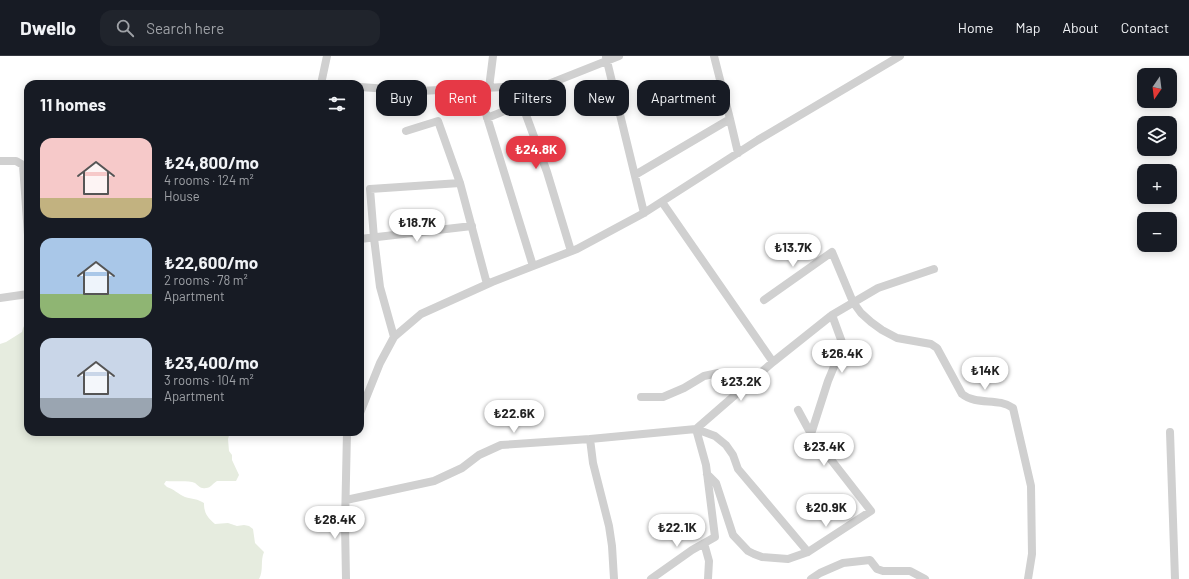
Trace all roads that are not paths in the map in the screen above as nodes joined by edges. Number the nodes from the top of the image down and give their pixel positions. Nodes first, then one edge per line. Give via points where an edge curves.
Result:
1 (327, 56) edge
2 (493, 56) edge
3 (619, 56) edge
4 (714, 56) edge
5 (900, 56) edge
6 (607, 58) edge
7 (322, 80) edge
8 (490, 80) edge
9 (557, 80) edge
10 (364, 87) edge
11 (435, 90) edge
12 (499, 113) edge
13 (526, 116) edge
14 (487, 118) joint
15 (730, 119) junction
16 (406, 131) dead end
17 (738, 153) junction
18 (0, 161) edge
19 (635, 175) junction
20 (24, 179) edge
21 (460, 183) junction
22 (662, 202) junction
23 (644, 213) junction
24 (472, 226) junction
25 (374, 238) junction
26 (364, 239) edge
27 (571, 251) junction
28 (534, 266) junction
29 (934, 269) dead end
30 (487, 284) junction
31 (24, 295) edge
32 (0, 298) edge
33 (764, 300) dead end
34 (854, 302) junction
35 (832, 316) junction
36 (394, 337) junction
37 (773, 362) junction
38 (752, 380) junction
39 (641, 397) dead end
40 (364, 403) edge
41 (798, 410) dead end
42 (696, 429) junction
43 (1170, 432) dead end
44 (811, 434) junction
45 (347, 436) edge
46 (350, 436) edge
47 (590, 439) junction
48 (347, 445) junction
49 (707, 474) junction
50 (346, 500) junction
51 (704, 543) junction
52 (808, 552) junction
53 (346, 579) edge
54 (614, 579) edge
55 (651, 579) edge
56 (708, 579) edge
57 (811, 579) edge
58 (925, 579) edge
59 (1028, 579) edge
60 (1175, 579) edge

1 - 7 street
2 - 8 street
3 - 6 street
4 - 15 street
5 - 17 street
6 - 9 street
6 - 19 street
10 - 11 street
12 - 14 street
13 - 27 street
14 - 28 street
15 - 17 street
15 - 19 street
16 - 21 street via 438,121
17 - 22 street
18 - 20 street via 16,161 23,165
19 - 23 street
21 - 24 street
21 - 25 street via 370,189
22 - 23 street
22 - 37 street
23 - 27 street
24 - 25 street
24 - 30 street
25 - 26 street
25 - 36 street via 380,287
27 - 28 street
28 - 30 street
29 - 34 street via 878,288
30 - 36 street via 421,314
31 - 32 street
33 - 34 street via 832,252
34 - 35 street
34 - 59 street via 861,313 882,330 897,338 931,344 937,348 964,396 970,399 1001,402 1013,408 1031,486 1032,554
35 - 37 street
35 - 44 street via 843,345
36 - 40 street
37 - 38 street
38 - 39 street via 736,374 718,373 704,376 684,388 663,396
38 - 42 street
41 - 44 street
42 - 47 street
42 - 49 street
42 - 52 street via 715,436 726,445 738,469
43 - 60 street
44 - 52 street via 871,510
45 - 48 street
46 - 48 street
47 - 50 street via 501,445 434,481
47 - 54 street via 593,463 609,526
48 - 50 street
49 - 51 street via 715,537
49 - 52 street via 716,483 734,535 748,551 762,557 788,559
50 - 53 street
51 - 55 street
51 - 56 street via 709,561
57 - 58 street via 843,563 870,560 877,569 910,570

